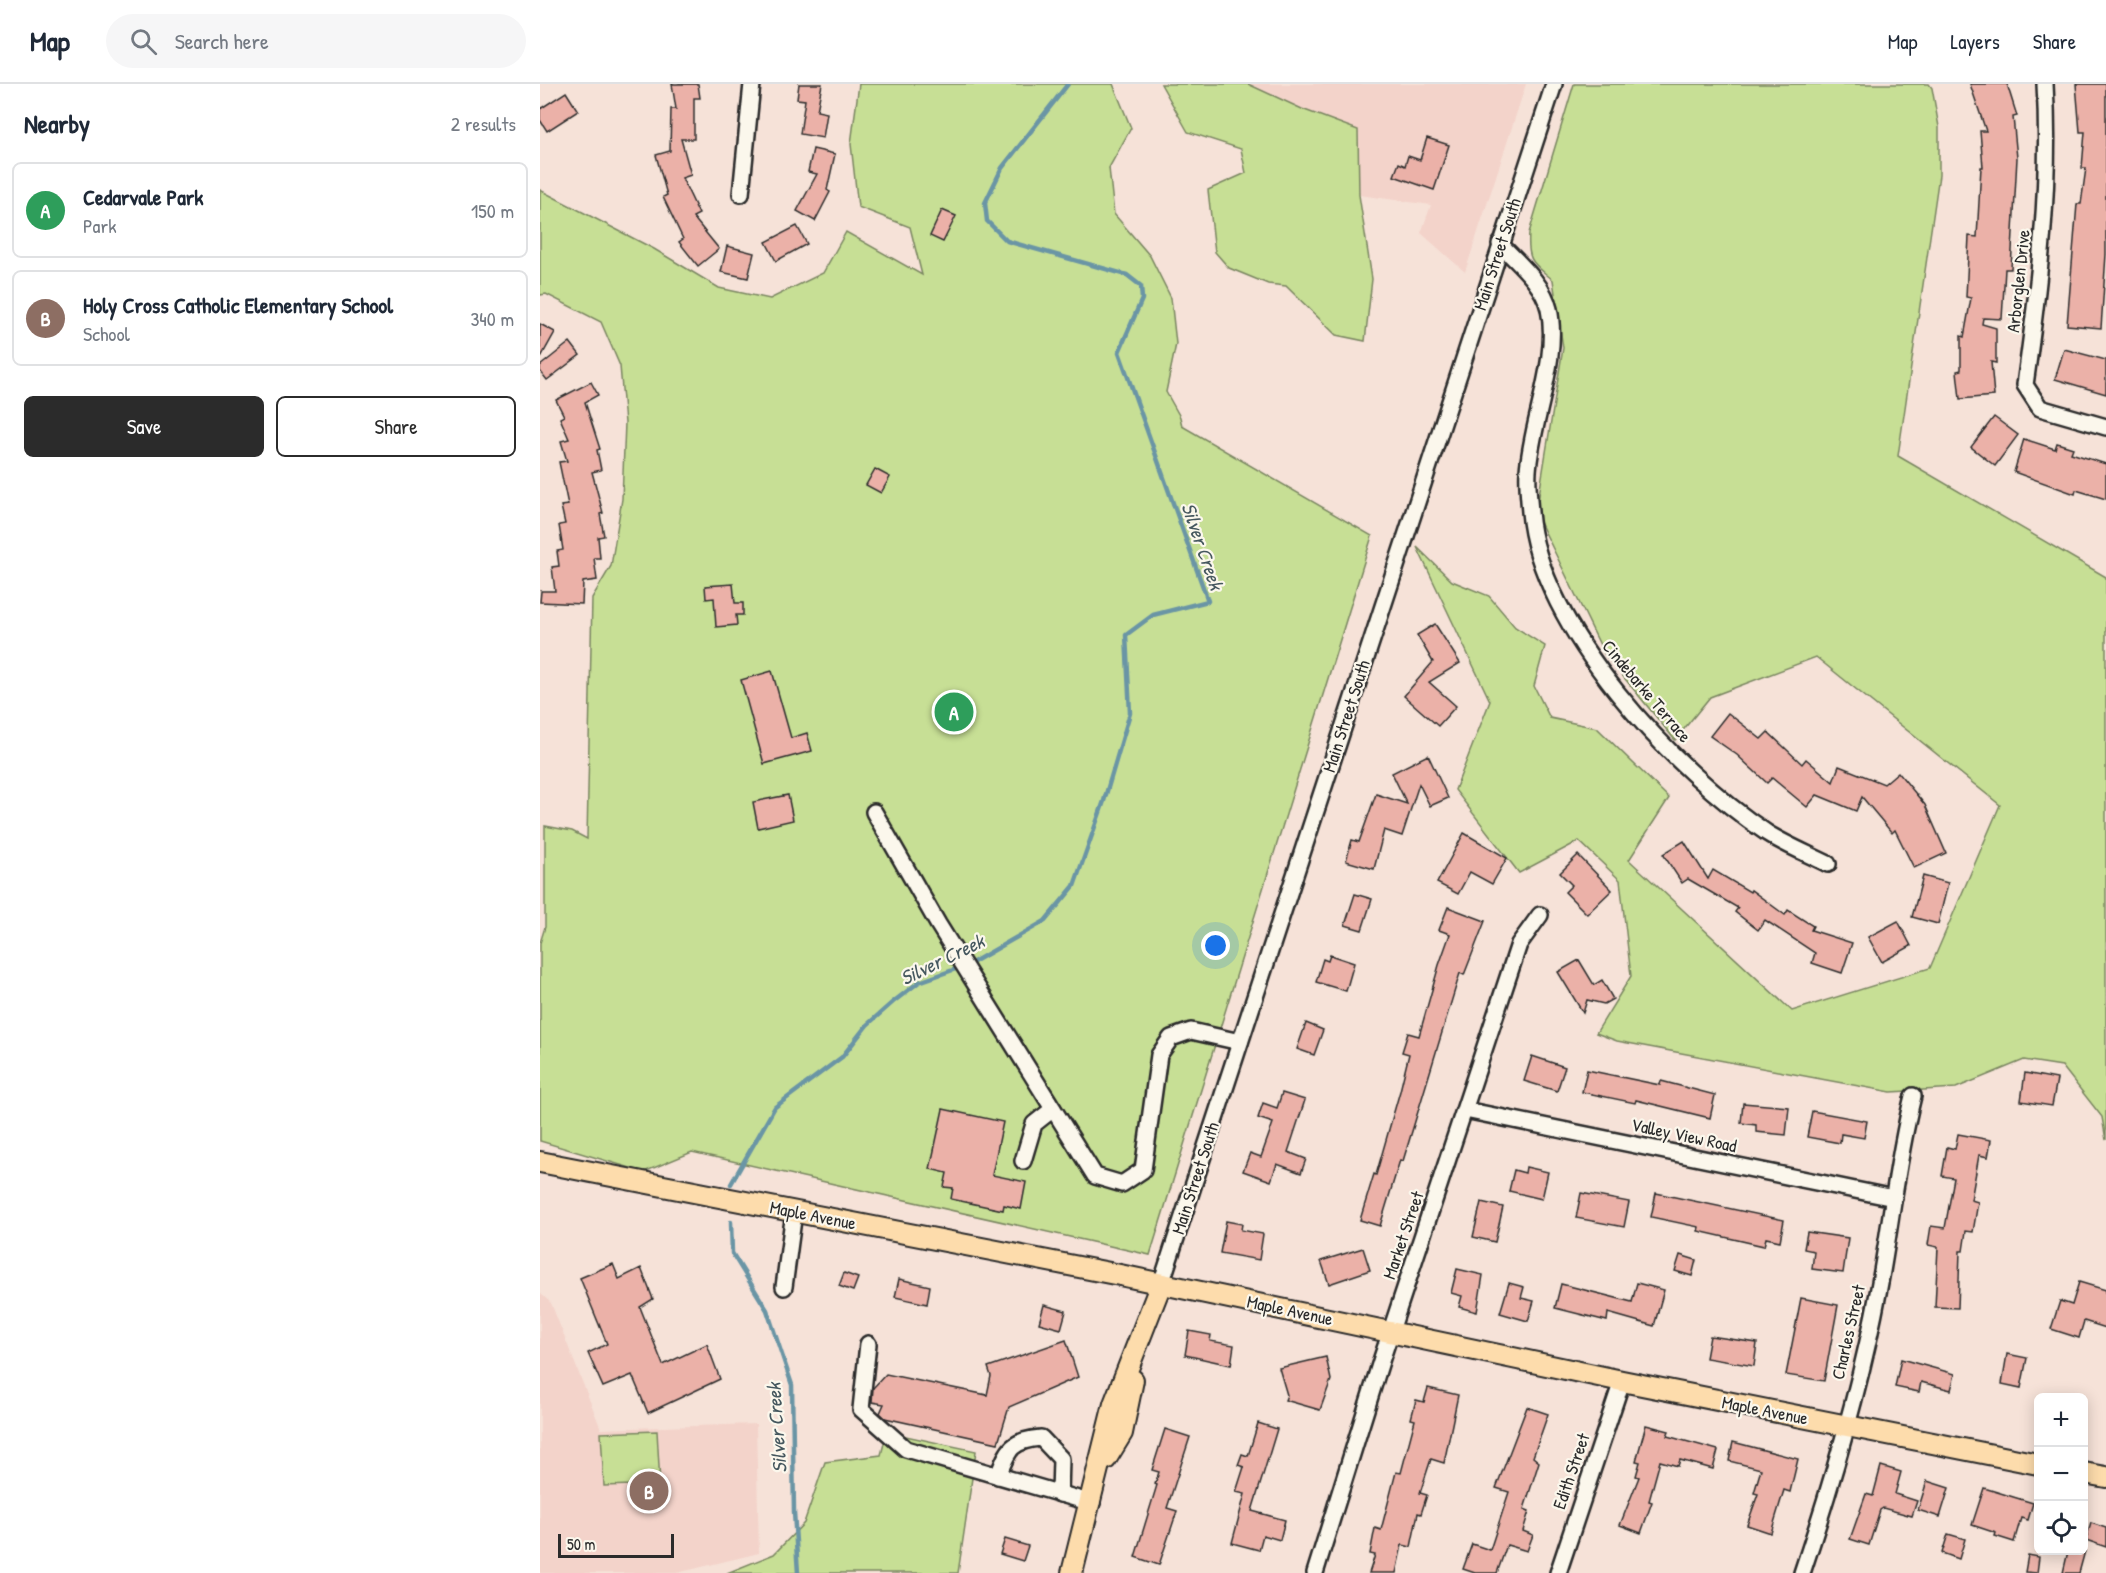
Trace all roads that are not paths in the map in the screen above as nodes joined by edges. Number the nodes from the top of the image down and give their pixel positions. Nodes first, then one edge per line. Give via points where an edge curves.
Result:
1 (752, 84) edge
2 (1554, 84) edge
3 (2045, 84) edge
4 (741, 194) dead end
5 (1500, 244) junction
6 (2106, 427) edge
7 (874, 812) dead end
8 (1828, 864) dead end
9 (1540, 915) dead end
10 (1240, 1042) junction
11 (1912, 1096) dead end
12 (1053, 1109) junction
13 (1466, 1110) junction
14 (1023, 1161) dead end
15 (540, 1162) edge
16 (1894, 1198) junction
17 (794, 1212) junction
18 (1161, 1284) junction
19 (784, 1287) dead end
20 (1391, 1331) junction
21 (868, 1344) dead end
22 (1622, 1381) junction
23 (1846, 1426) junction
24 (2034, 1463) edge
25 (2088, 1474) edge
26 (999, 1476) junction
27 (2106, 1477) edge
28 (1060, 1494) junction
29 (1092, 1503) junction
30 (1072, 1573) edge
31 (1315, 1573) edge
32 (1558, 1573) edge
33 (1802, 1573) edge

1 - 4 street
2 - 5 street, Main Street South
3 - 6 street, Arborglen Drive via 2048,163 2044,227 2025,385 2040,408
5 - 8 street, Cindebarke Terrace via 1538,285 1549,309 1550,354 1528,471 1530,514 1540,563 1562,606 1590,657 1650,730 1697,779 1768,833
5 - 10 street, Main Street South
7 - 12 street
9 - 13 street, Market Street via 1518,944
10 - 12 street via 1191,1031 1171,1038 1159,1055 1143,1170 1122,1184 1095,1176
10 - 18 street, Main Street South
11 - 16 street, Charles Street
12 - 14 street via 1034,1124
13 - 16 street, Valley View Road
13 - 20 street, Market Street
15 - 17 main road, Maple Avenue
16 - 23 street, Charles Street via 1879,1290
17 - 18 main road, Maple Avenue
17 - 19 street
18 - 20 main road, Maple Avenue
18 - 29 main road, Main Street South via 1135,1347 1122,1432 1096,1477
20 - 22 main road, Maple Avenue
20 - 31 street, Market Street
21 - 26 street via 861,1409 906,1449
22 - 23 main road, Maple Avenue
22 - 32 street, Edith Street
23 - 24 main road, Maple Avenue
23 - 33 street, Charles Street
25 - 27 main road
26 - 28 street
26 - 28 street via 1008,1451 1022,1439 1041,1438 1060,1459
28 - 29 street
29 - 30 main road, Main Street South

